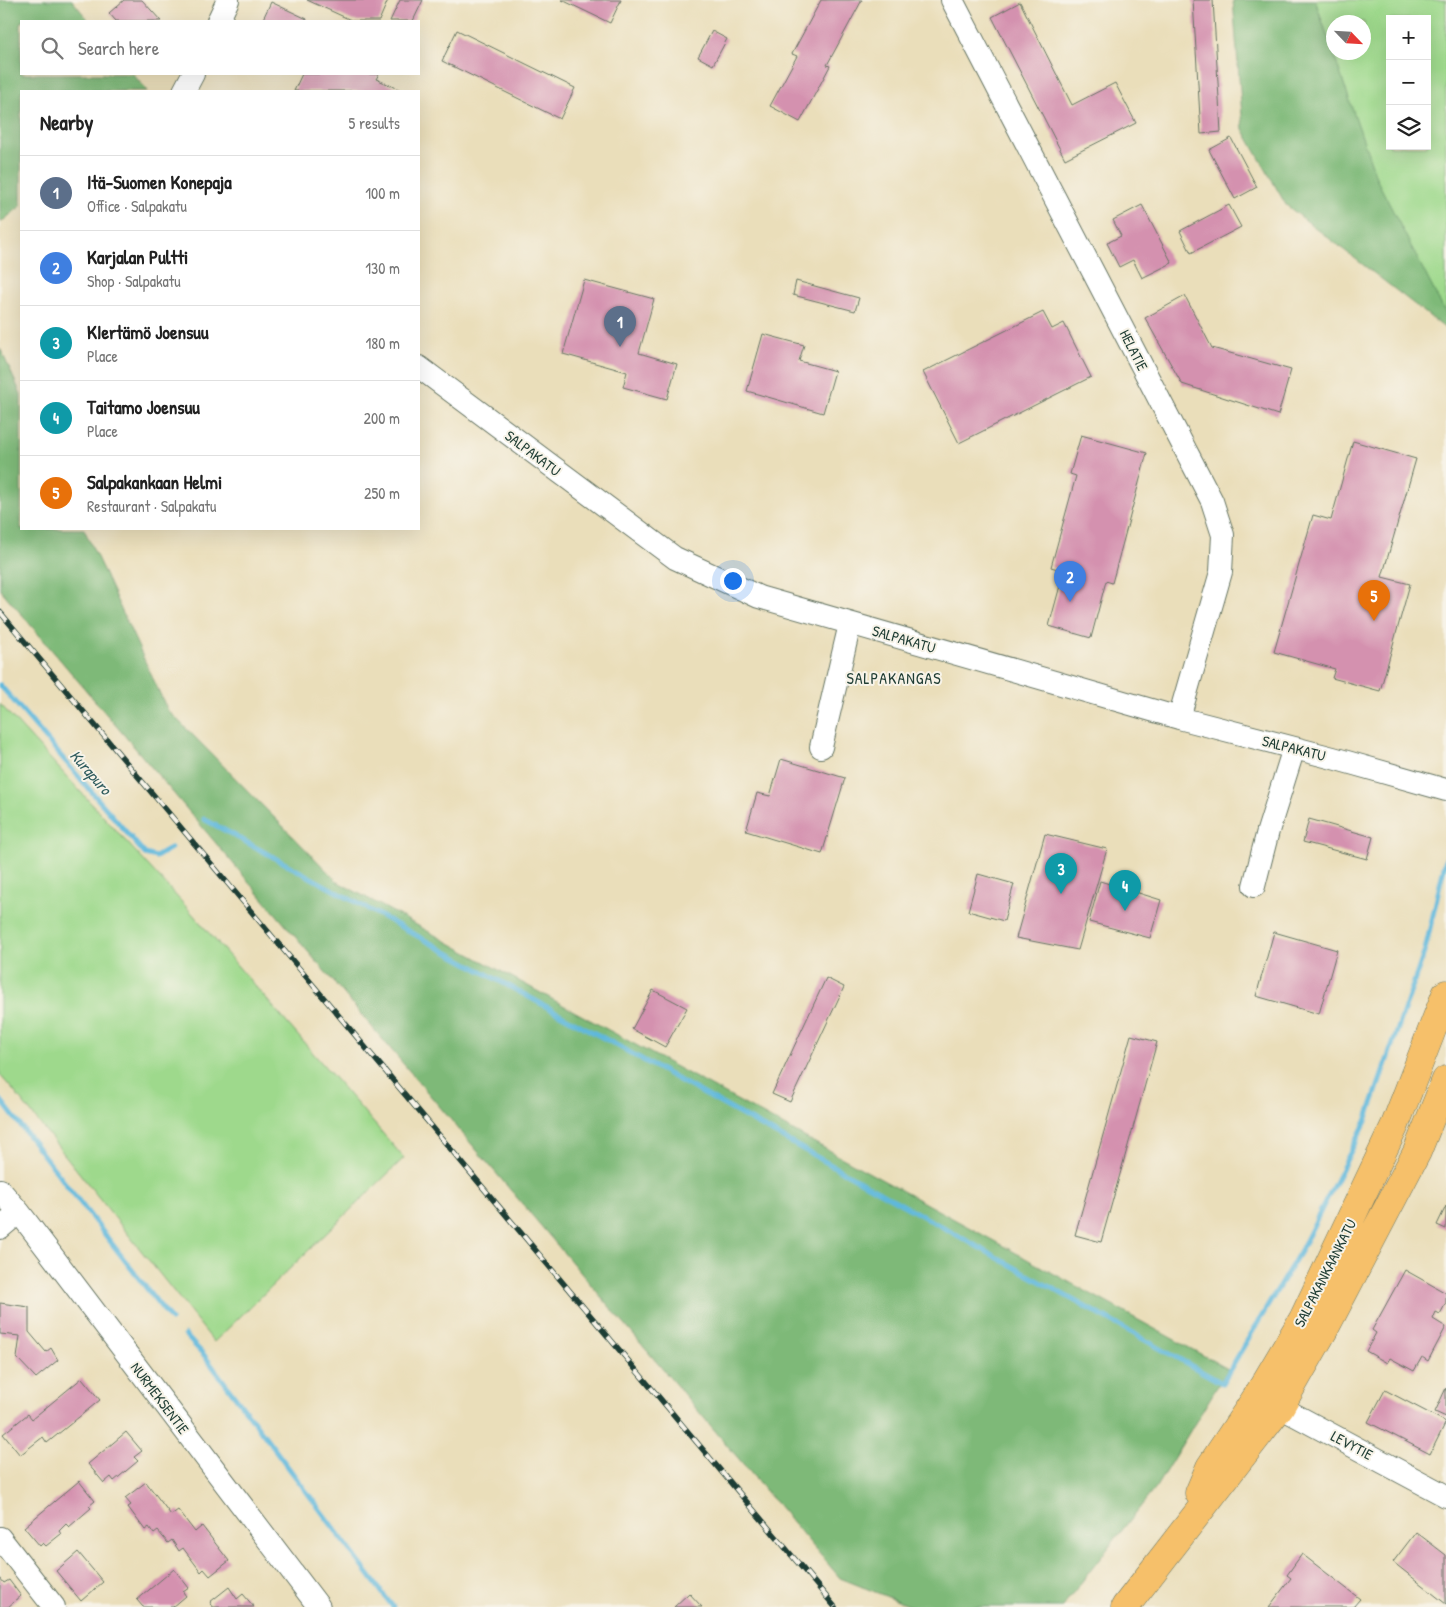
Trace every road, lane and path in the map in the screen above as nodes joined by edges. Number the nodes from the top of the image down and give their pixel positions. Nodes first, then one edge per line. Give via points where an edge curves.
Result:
1 (228, 0) edge
2 (952, 0) edge
3 (218, 20) edge
4 (192, 75) edge
5 (184, 90) edge
6 (420, 368) edge
7 (850, 624) junction
8 (1178, 718) junction
9 (821, 747) dead end
10 (1294, 748) junction
11 (1446, 790) edge
12 (1254, 886) dead end
13 (1446, 994) edge
14 (1446, 1080) edge
15 (0, 1190) edge
16 (19, 1212) junction
17 (0, 1228) edge
18 (1269, 1401) junction
19 (1446, 1496) edge
20 (0, 1538) edge
21 (54, 1607) edge
22 (319, 1607) edge
23 (1125, 1607) edge

1 - 3 street
2 - 8 street, HELATIE via 1212,501 1223,535 1222,572
4 - 5 street
6 - 7 street, SALPAKATU via 675,558 759,597
7 - 8 street, SALPAKATU
7 - 9 street
8 - 10 street, SALPAKATU
10 - 11 street, SALPAKATU
10 - 12 street
13 - 18 main road, SALPAKANKAANKATU via 1395,1125 1303,1319
14 - 18 main road, SALPAKANKAANKATU via 1417,1152 1325,1328
15 - 16 street, NURMEKSENTIE
16 - 17 street
16 - 22 street, NURMEKSENTIE
18 - 19 street, LEVYTIE
18 - 23 main road, SALPAKANKAANKATU via 1178,1539
20 - 21 street

